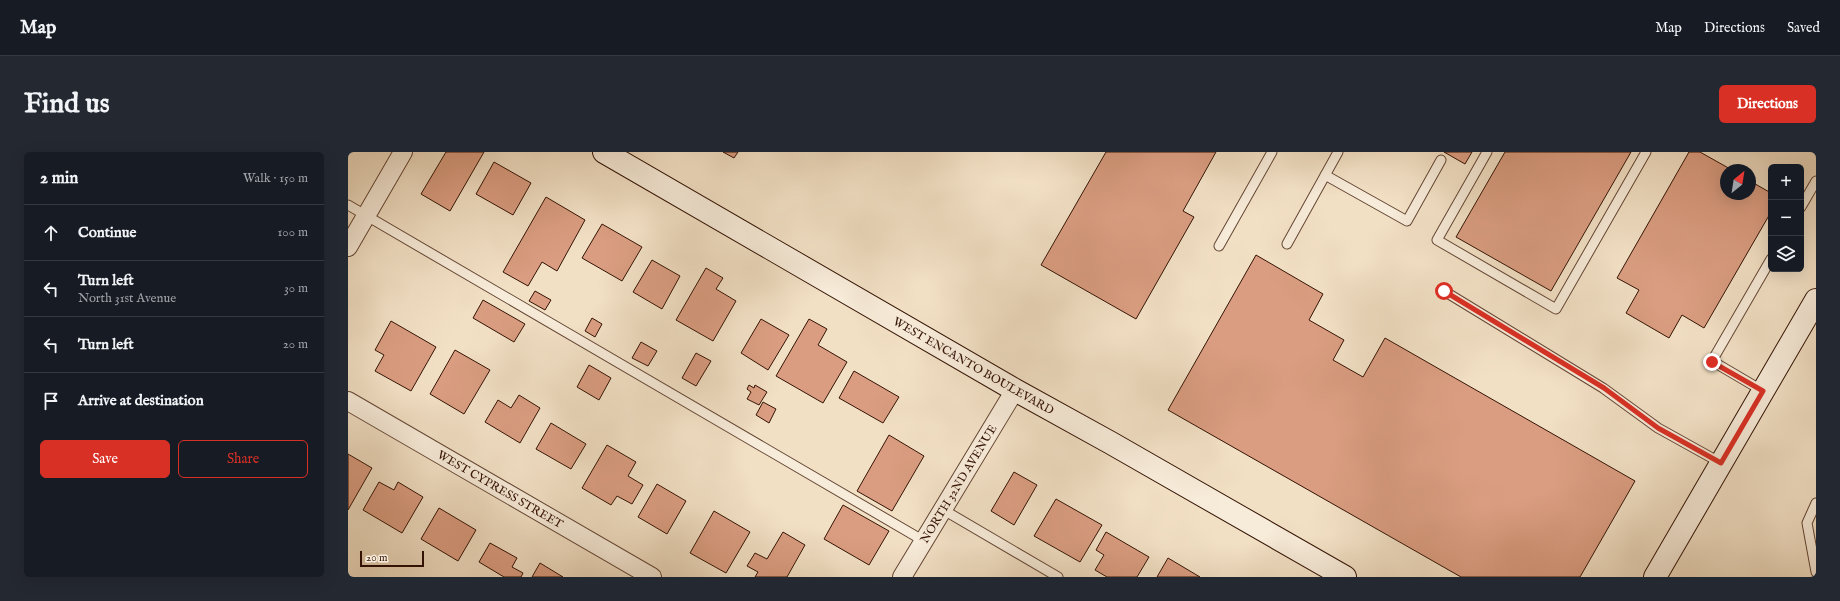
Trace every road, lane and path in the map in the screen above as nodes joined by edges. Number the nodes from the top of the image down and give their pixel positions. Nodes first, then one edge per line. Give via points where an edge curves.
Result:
1 (404, 152) edge
2 (604, 152) edge
3 (1272, 152) edge
4 (1338, 152) edge
5 (1487, 152) edge
6 (1646, 152) edge
7 (1441, 160) dead end
8 (1325, 175) junction
9 (1816, 181) edge
10 (1804, 202) edge
11 (348, 206) edge
12 (366, 216) junction
13 (1286, 244) dead end
14 (1219, 246) dead end
15 (348, 247) edge
16 (1768, 264) edge
17 (1444, 291) dead end
18 (1816, 300) edge
19 (1016, 390) junction
20 (1763, 391) junction
21 (348, 401) edge
22 (1721, 463) junction
23 (1816, 503) edge
24 (942, 509) junction
25 (924, 541) junction
26 (1816, 572) edge
27 (652, 577) edge
28 (902, 577) edge
29 (1058, 577) edge
30 (1345, 577) edge
31 (1655, 577) edge

1 - 12 street
2 - 19 street, WEST ENCANTO BOULEVARD
3 - 14 lane
4 - 8 lane
5 - 6 lane via 1437,240 1556,308
7 - 8 lane via 1407,221
8 - 13 lane
9 - 10 lane
11 - 12 lane
12 - 15 street
12 - 25 lane
16 - 20 lane via 1712,362
17 - 22 lane via 1604,388 1658,428
18 - 20 street
19 - 24 street, NORTH 32ND AVENUE
19 - 30 street, WEST ENCANTO BOULEVARD
20 - 22 street
21 - 27 street, WEST CYPRESS STREET
22 - 31 street
23 - 26 lane via 1807,523
24 - 25 street, NORTH 32ND AVENUE
24 - 29 lane
25 - 28 street, NORTH 32ND AVENUE

